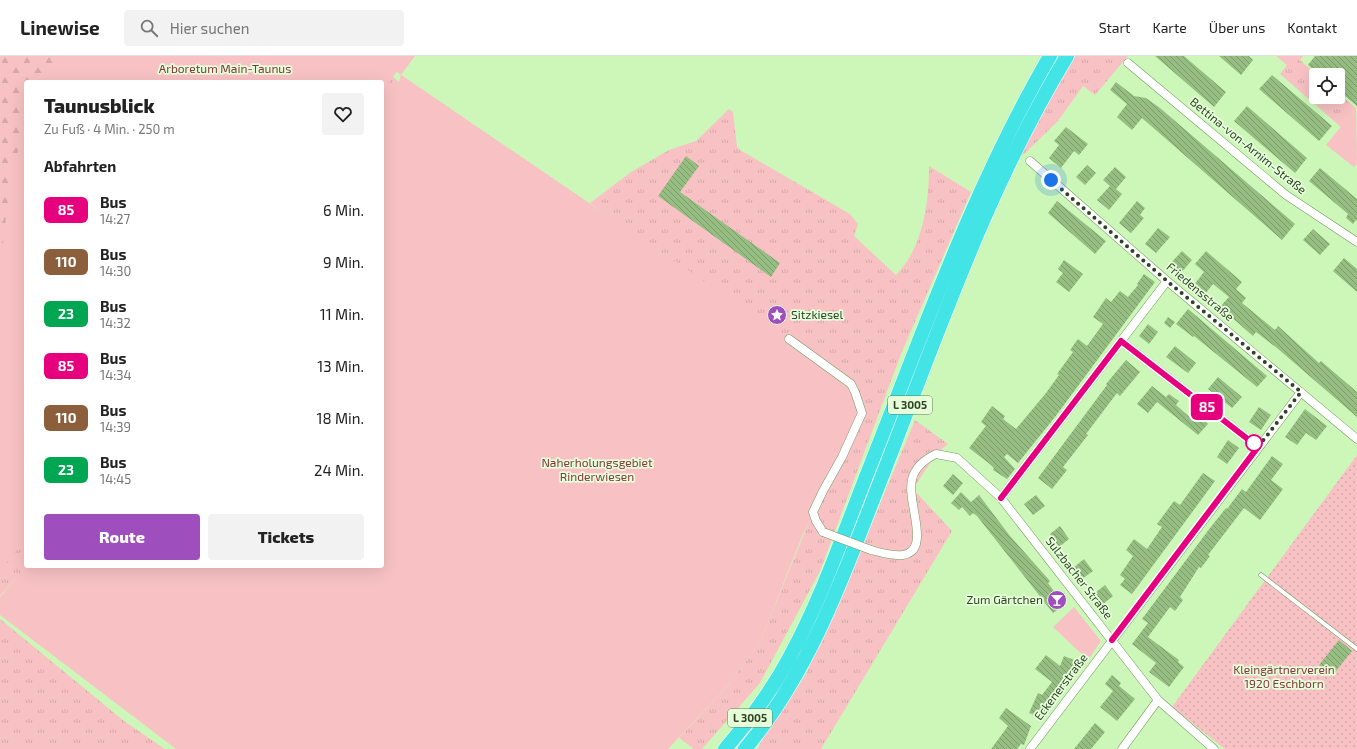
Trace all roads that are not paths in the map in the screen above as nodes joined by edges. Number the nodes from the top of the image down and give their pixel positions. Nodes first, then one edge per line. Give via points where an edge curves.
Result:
1 (1050, 56) edge
2 (1067, 56) edge
3 (1128, 64) dead end
4 (1030, 161) dead end
5 (1357, 242) edge
6 (1167, 281) junction
7 (789, 339) dead end
8 (1121, 341) junction
9 (1301, 392) junction
10 (1357, 439) edge
11 (1258, 447) junction
12 (1001, 498) junction
13 (1261, 575) dead end
14 (1112, 640) junction
15 (1357, 649) edge
16 (1158, 700) junction
17 (725, 749) edge
18 (745, 749) edge
19 (1030, 749) edge
20 (1122, 749) edge
21 (1214, 749) edge

1 - 17 highway, L 3005 via 1013,122 975,205 802,633 773,685
2 - 18 highway, L 3005 via 1027,128 989,210 930,352 829,610 791,685
3 - 5 street, Bettina-von-Arnim-Straße via 1286,194
4 - 6 street, Friedensstraße
6 - 8 street
6 - 9 street, Friedensstraße
7 - 12 street, Sulzbacher Straße, bridge via 848,380 862,413 813,512 823,532 871,550 896,556 909,554 918,542 910,488 911,478 919,464 936,454 957,458
8 - 11 street
8 - 12 street
9 - 10 street, Friedensstraße
9 - 11 street, Eckenerstraße
11 - 14 street, Eckenerstraße
12 - 14 street, Sulzbacher Straße
13 - 15 lane
14 - 16 street, Sulzbacher Straße
14 - 19 street, Eckenerstraße
16 - 20 street
16 - 21 street, Sulzbacher Straße

